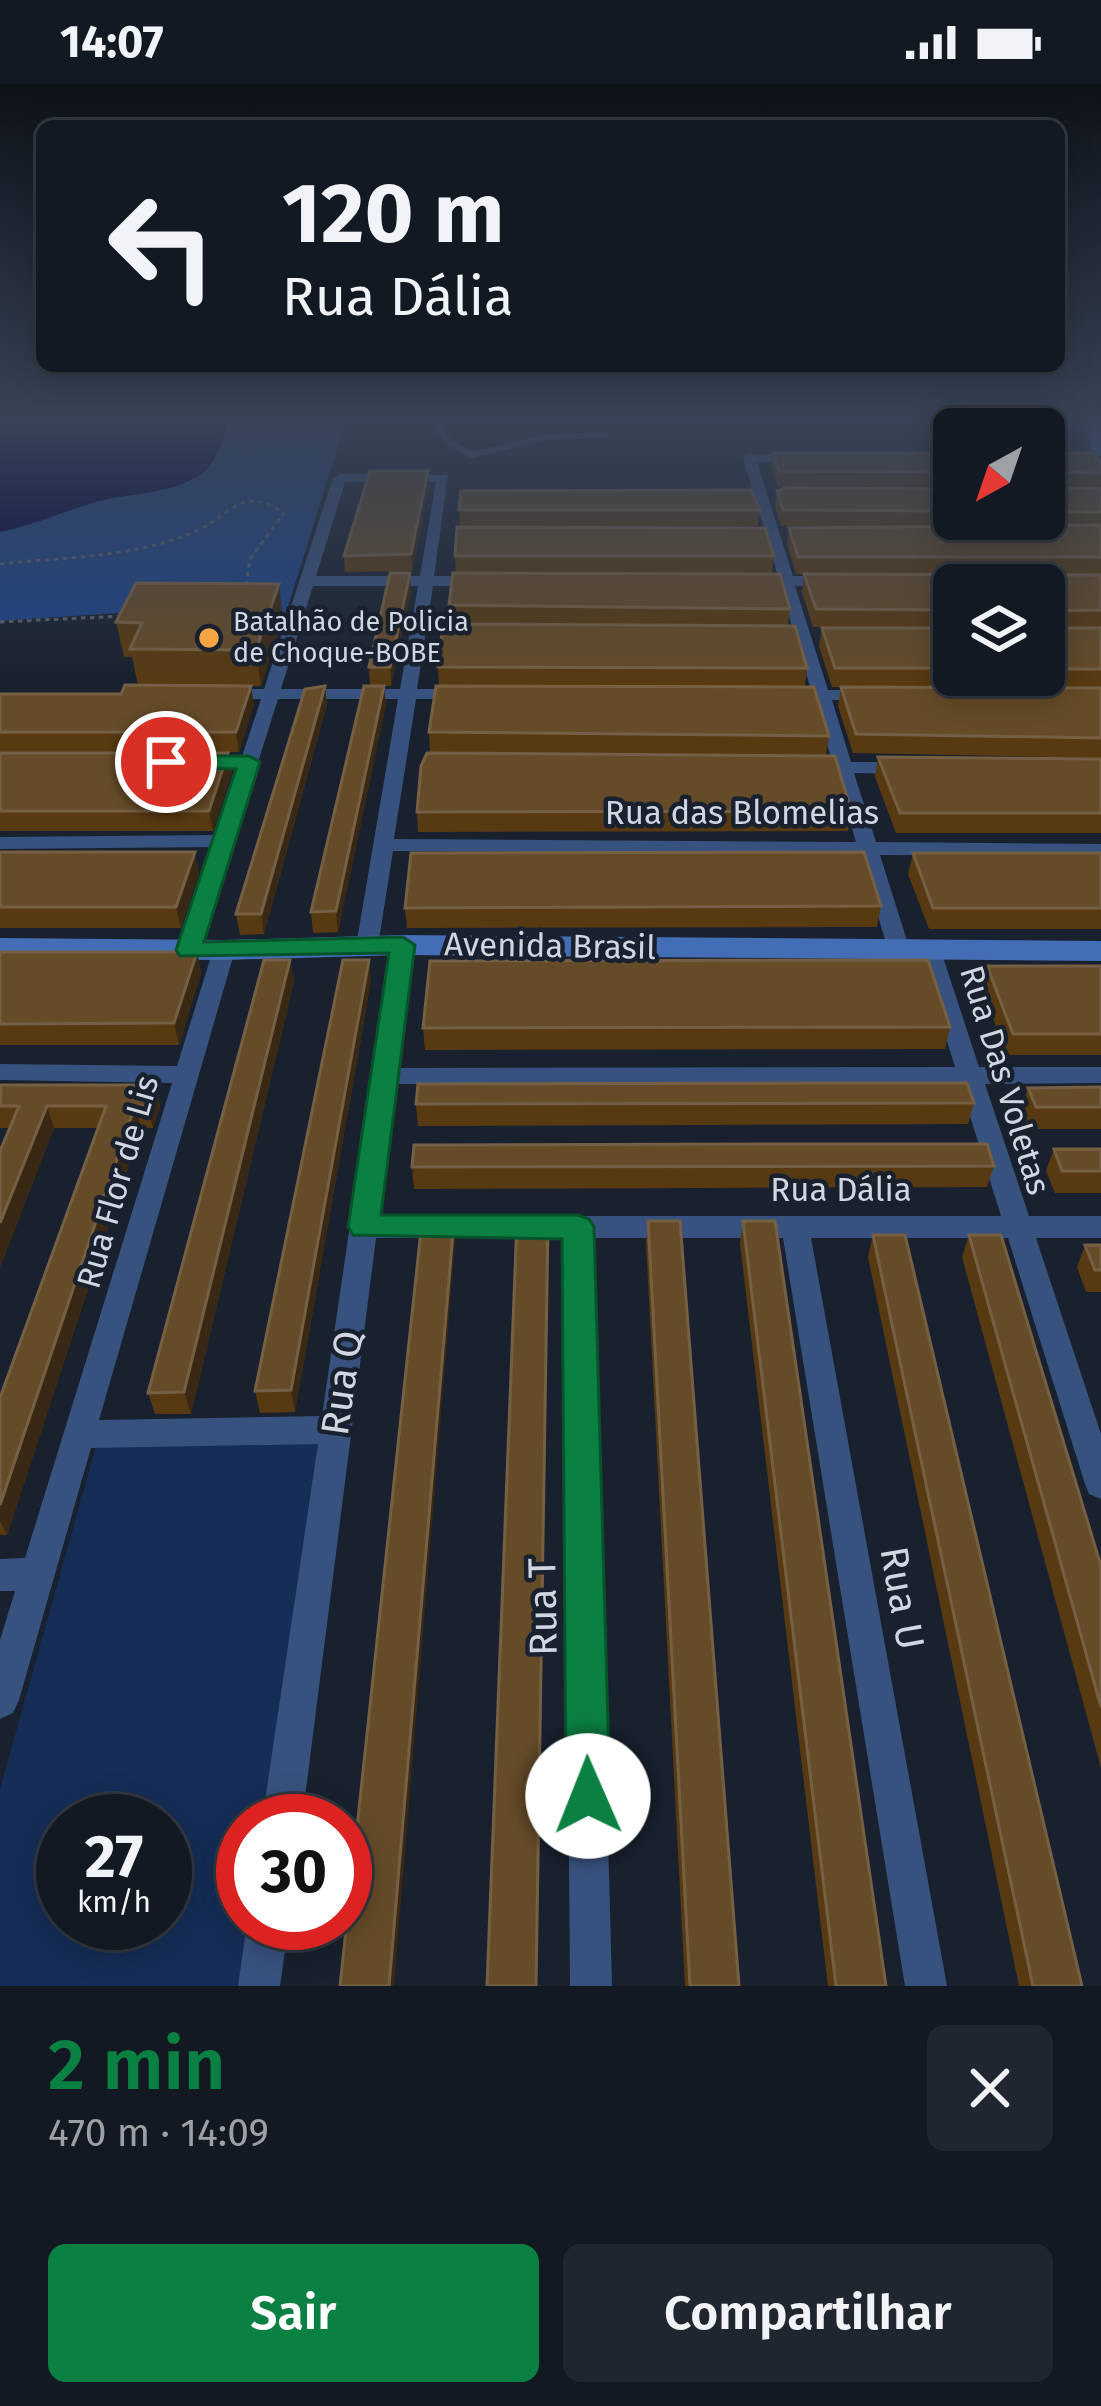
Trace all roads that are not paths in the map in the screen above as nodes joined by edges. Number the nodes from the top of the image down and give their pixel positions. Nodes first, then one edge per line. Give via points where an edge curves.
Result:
1 (331, 506) edge
2 (440, 506) edge
3 (763, 506) edge
4 (436, 535) junction
5 (458, 535) edge
6 (751, 536) edge
7 (773, 536) junction
8 (797, 536) edge
9 (738, 580) edge
10 (786, 580) junction
11 (306, 581) junction
12 (429, 581) junction
13 (500, 581) edge
14 (853, 581) edge
15 (420, 632) junction
16 (443, 632) edge
17 (782, 636) edge
18 (805, 636) junction
19 (826, 636) edge
20 (202, 694) edge
21 (270, 694) junction
22 (408, 694) junction
23 (477, 694) edge
24 (776, 695) edge
25 (822, 695) junction
26 (892, 696) edge
27 (226, 762) edge
28 (249, 762) junction
29 (398, 762) junction
30 (421, 762) edge
31 (795, 767) edge
32 (842, 768) junction
33 (936, 768) edge
34 (224, 841) junction
35 (0, 843) edge
36 (384, 845) junction
37 (866, 847) junction
38 (1101, 850) edge
39 (403, 945) junction
40 (367, 946) junction
41 (0, 948) edge
42 (189, 950) junction
43 (224, 950) junction
44 (915, 951) junction
45 (1101, 951) edge
46 (0, 1072) edge
47 (188, 1075) junction
48 (1101, 1075) edge
49 (385, 1076) junction
50 (969, 1078) junction
51 (795, 1224) junction
52 (364, 1227) junction
53 (578, 1227) junction
54 (1101, 1227) edge
55 (1016, 1228) junction
56 (1089, 1409) edge
57 (336, 1430) junction
58 (81, 1434) junction
59 (1101, 1484) edge
60 (36, 1574) junction
61 (0, 1575) edge
62 (0, 1700) edge
63 (286, 1794) edge
64 (264, 1950) edge
65 (259, 1986) edge
66 (591, 1986) edge
67 (926, 1986) edge

1 - 11 street
2 - 4 street
3 - 7 street, Rua Das Voletas
4 - 5 street
4 - 12 street
6 - 7 street
7 - 8 street
7 - 10 street, Rua Das Voletas
9 - 10 street
10 - 14 street
10 - 18 street, Rua Das Voletas
11 - 12 street
11 - 21 street
12 - 13 street
12 - 15 street
15 - 16 street
15 - 22 street
17 - 18 street
18 - 19 street
18 - 25 street, Rua Das Voletas
20 - 21 street
21 - 22 street
21 - 28 street
22 - 23 street
22 - 29 street
24 - 25 street
25 - 26 street
25 - 32 street, Rua Das Voletas
27 - 28 street
28 - 34 street
29 - 30 street
29 - 36 street
31 - 32 street
32 - 33 street
32 - 37 street, Rua Das Voletas
34 - 35 street
34 - 42 street
36 - 37 street, Rua das Blomelias
36 - 40 street
37 - 38 street, Rua das Blomelias
37 - 44 street, Rua Das Voletas
39 - 40 street, Avenida Brasil
39 - 44 street, Avenida Brasil
39 - 49 street, Rua Q
40 - 43 street, Avenida Brasil
41 - 42 street, Avenida Brasil
42 - 43 street, Avenida Brasil
43 - 47 street, Rua Flor de Lis
44 - 45 street, Avenida Brasil
44 - 50 street, Rua Das Voletas
46 - 47 street
47 - 58 street, Rua Flor de Lis
48 - 50 street
49 - 50 street
49 - 52 street, Rua Q
50 - 55 street, Rua Das Voletas
51 - 53 street, Rua Dália
51 - 55 street, Rua Dália
51 - 67 street, Rua U
52 - 53 street, Rua Dália
52 - 57 street, Rua Q
53 - 66 street, Rua T
54 - 55 street, Rua Dália
55 - 56 street, Rua Das Voletas
56 - 59 street, Rua Das Voletas
57 - 58 street
57 - 63 street, Rua Q
58 - 60 street, Rua Flor de Lis
60 - 61 street
60 - 62 street, Rua Flor de Lis
64 - 65 street

